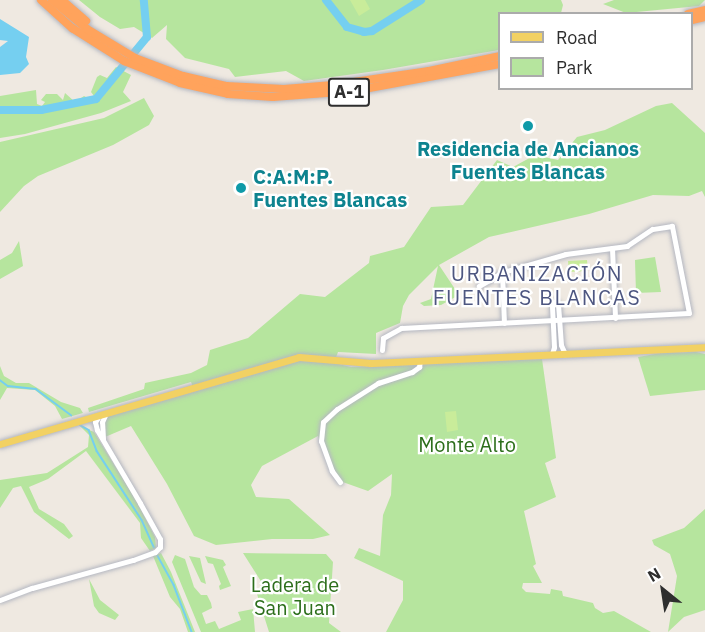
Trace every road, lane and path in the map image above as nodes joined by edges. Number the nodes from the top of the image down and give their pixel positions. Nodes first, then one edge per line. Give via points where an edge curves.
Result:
1 (33, 0) edge
2 (41, 0) edge
3 (52, 0) edge
4 (62, 0) edge
5 (104, 45) junction
6 (498, 56) edge
7 (498, 64) edge
8 (162, 73) junction
9 (612, 248) junction
10 (502, 272) junction
11 (479, 286) dead end
12 (615, 318) junction
13 (556, 321) junction
14 (504, 323) junction
15 (705, 347) edge
16 (382, 350) dead end
17 (552, 354) junction
18 (565, 354) junction
19 (420, 361) junction
20 (100, 416) junction
21 (75, 422) junction
22 (97, 430) junction
23 (103, 440) junction
24 (0, 444) edge
25 (339, 482) dead end
26 (0, 600) edge

1 - 5 highway via 63,27
2 - 5 highway via 72,28
3 - 5 highway
4 - 5 highway
5 - 8 highway
5 - 8 highway
6 - 8 highway, A-1 via 401,76 309,88 247,88
7 - 8 highway, A-1 via 316,95 252,97 186,89
9 - 10 street via 566,254
9 - 12 street
9 - 12 street via 627,246 652,229 674,227 689,314
10 - 11 street
10 - 14 street
12 - 13 street
13 - 14 street
13 - 17 street
13 - 18 street
14 - 16 street via 401,328 383,338
15 - 18 main road
17 - 18 main road
17 - 19 main road
19 - 20 main road via 352,362 299,357
19 - 25 street via 412,372 378,383 322,422 321,441
20 - 21 main road
20 - 22 street via 95,422
20 - 23 street
21 - 22 street via 88,423
21 - 24 main road
22 - 23 street
23 - 26 street via 160,539 160,547 133,560

